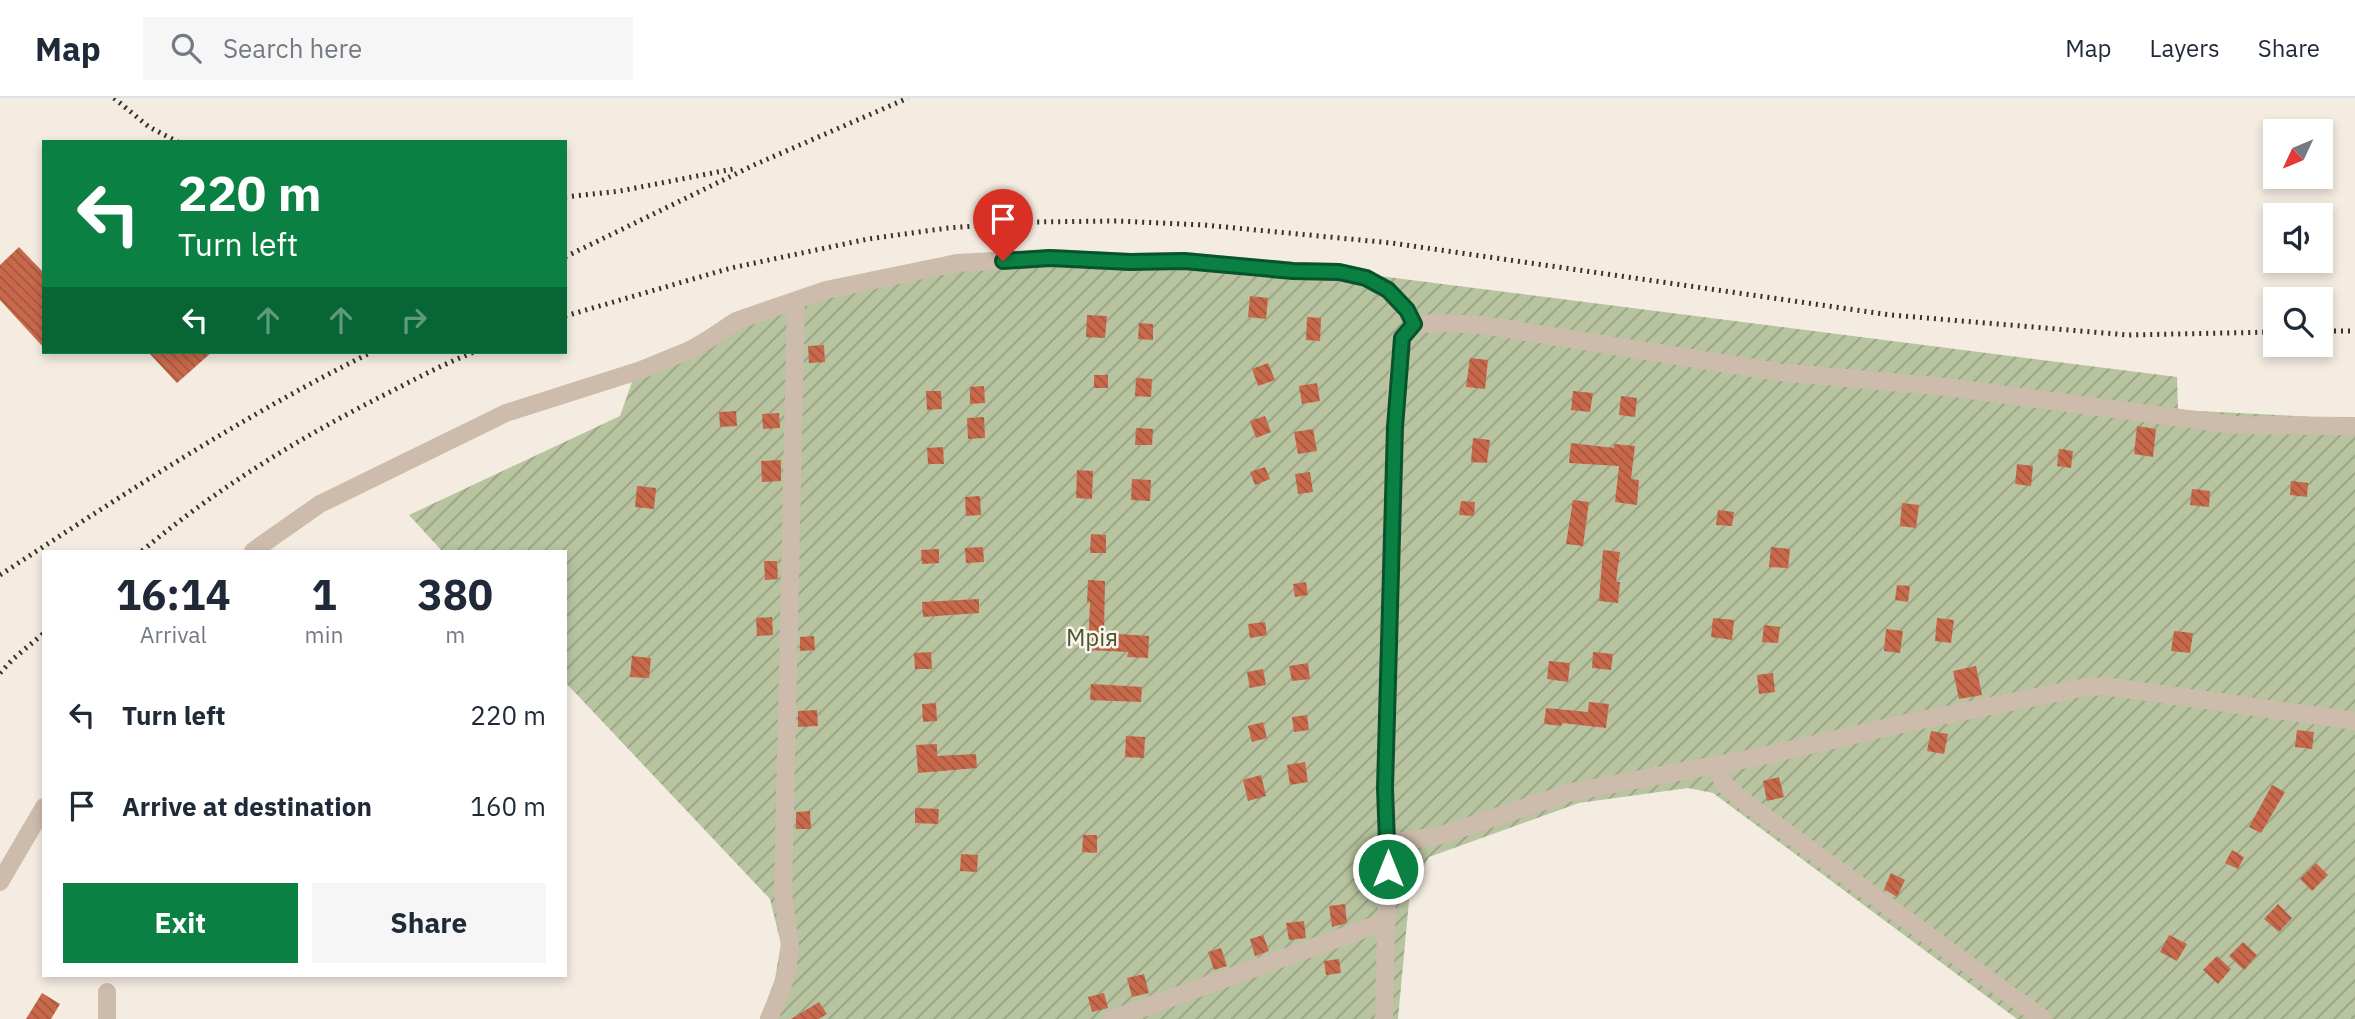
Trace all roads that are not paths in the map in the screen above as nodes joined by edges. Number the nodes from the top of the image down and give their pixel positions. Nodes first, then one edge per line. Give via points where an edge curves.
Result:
1 (796, 302) junction
2 (1414, 324) junction
3 (2355, 426) edge
4 (254, 550) edge
5 (2355, 721) edge
6 (1714, 766) junction
7 (42, 810) edge
8 (1388, 843) junction
9 (0, 882) edge
10 (1387, 921) junction
11 (107, 992) dead end
12 (107, 1019) edge
13 (769, 1019) edge
14 (1112, 1019) edge
15 (1384, 1019) edge
16 (2043, 1019) edge

1 - 2 street via 826,290 957,263 1050,258 1184,261 1366,278 1388,290
1 - 4 street via 736,321 696,347 641,370 506,413 320,504
1 - 13 street via 783,894 790,946 783,985
2 - 3 street via 1483,326 1778,372 1947,387 2233,425
2 - 8 street via 1402,338 1396,403 1385,788
5 - 6 street via 2104,686 1906,723
6 - 8 street via 1572,792 1438,836
6 - 16 street via 1726,786 1745,802
7 - 9 street
8 - 10 street
10 - 14 street
10 - 15 street
11 - 12 street

